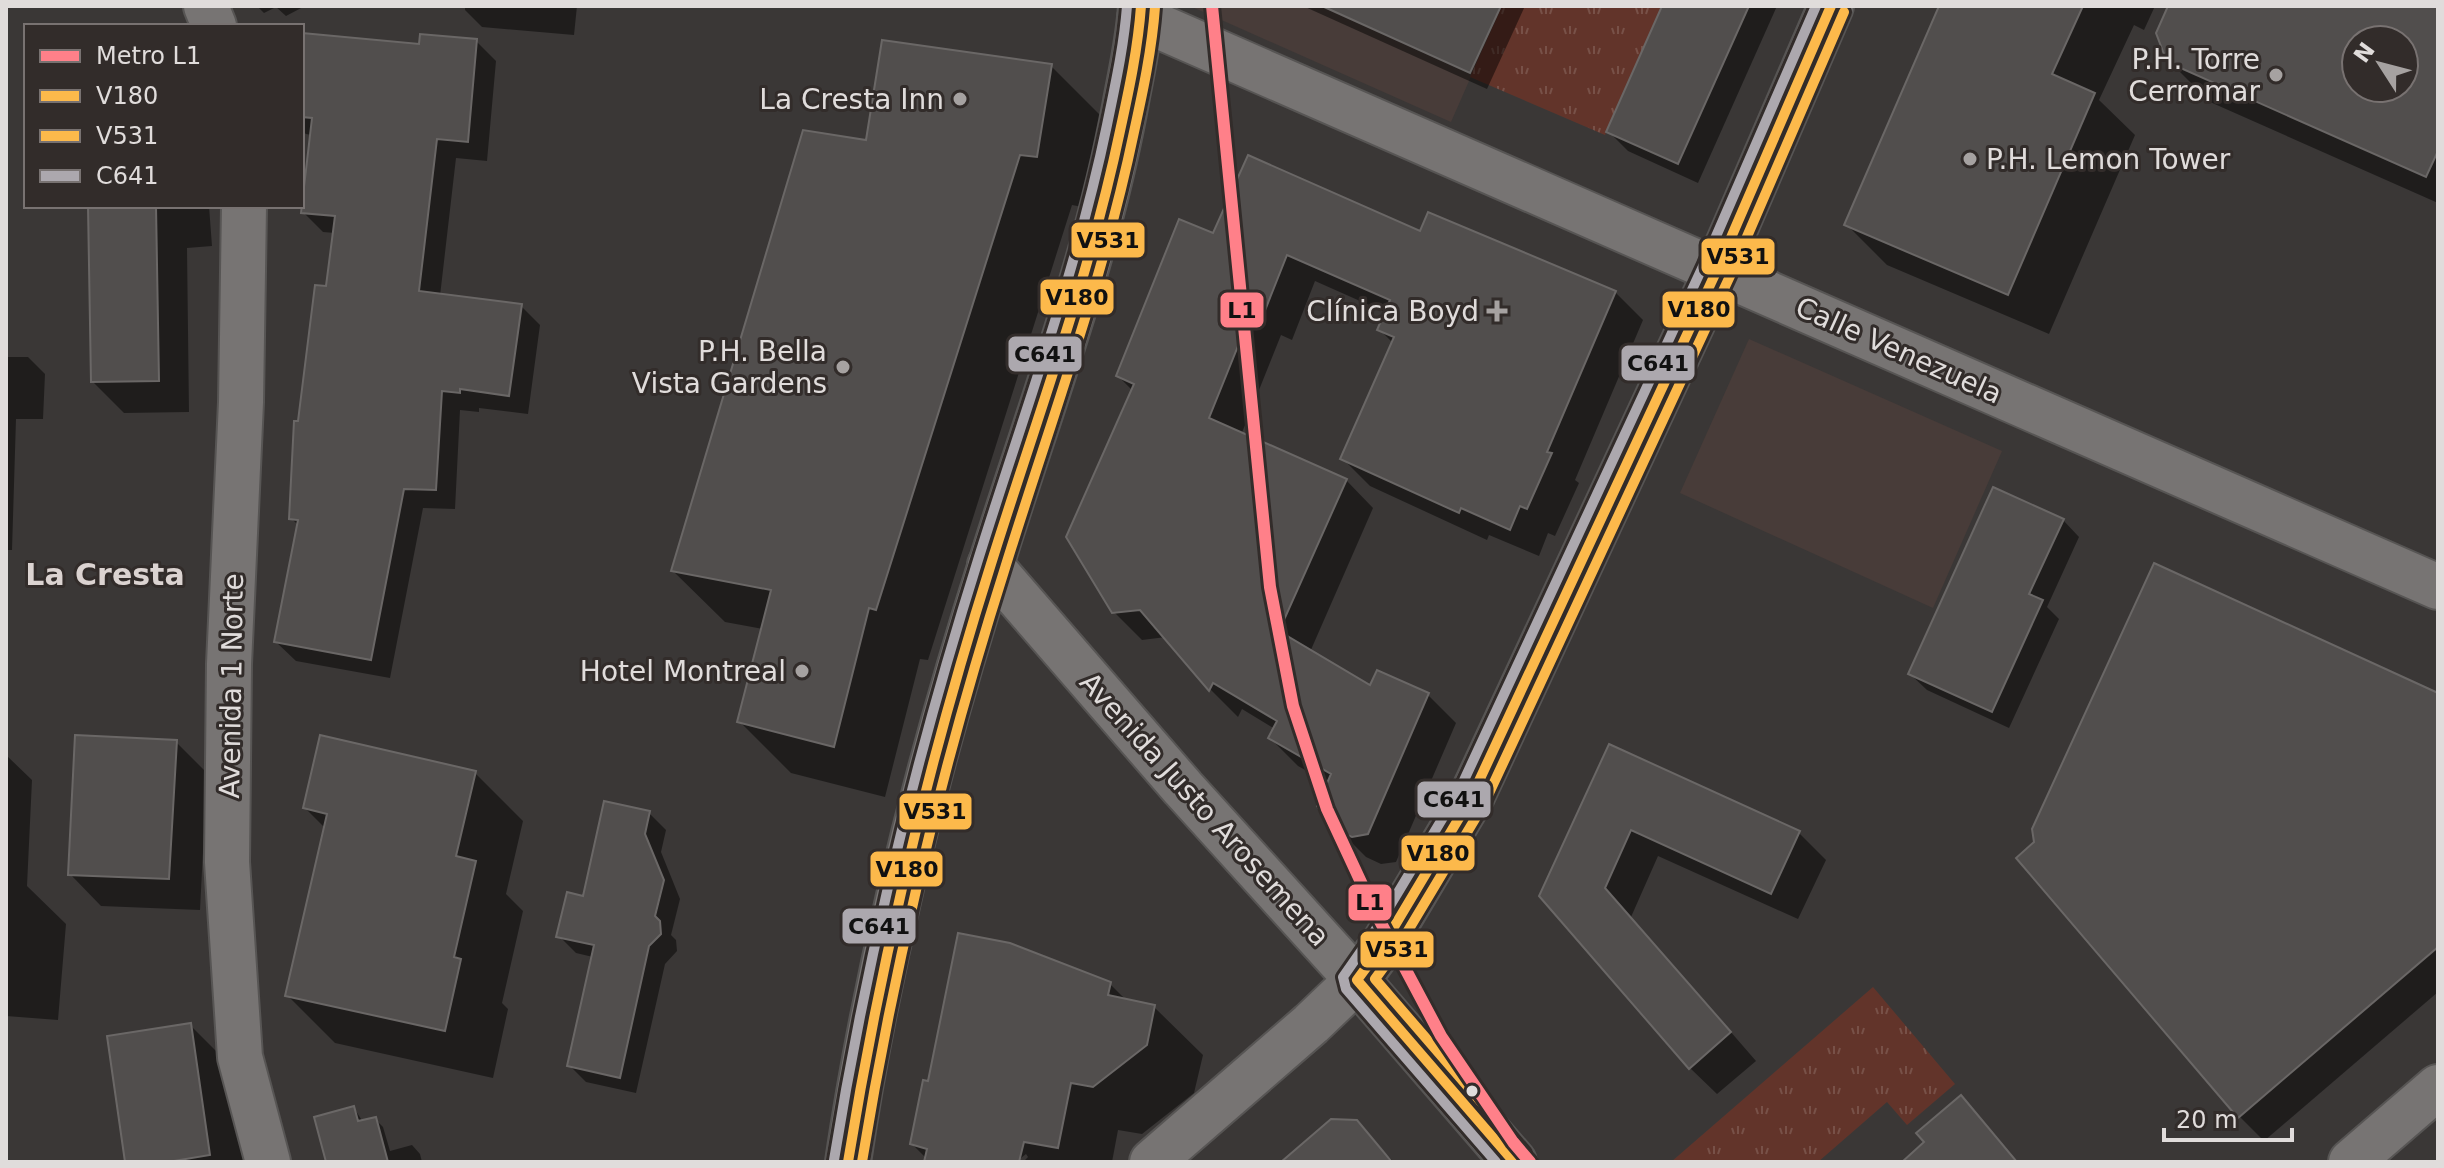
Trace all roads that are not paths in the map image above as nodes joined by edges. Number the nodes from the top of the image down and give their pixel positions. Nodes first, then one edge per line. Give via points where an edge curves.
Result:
1 (1831, 6) edge
2 (1140, 12) edge
3 (244, 208) edge
4 (1717, 270) junction
5 (990, 565) junction
6 (2438, 587) edge
7 (1357, 980) junction
8 (2438, 1087) edge
9 (268, 1162) edge
10 (848, 1162) edge
11 (1152, 1162) edge
12 (1514, 1162) edge
13 (2351, 1162) edge

1 - 4 street
2 - 4 street, Calle Venezuela
2 - 5 street via 1115,162 1086,269
3 - 9 street, Avenida 1 Norte via 227,862 240,1057
4 - 6 street, Calle Venezuela
4 - 7 street via 1471,798
5 - 7 street, Avenida Justo Arosemena
5 - 10 street via 909,853
7 - 11 street
7 - 12 street, Avenida Justo Arosemena
8 - 13 street

